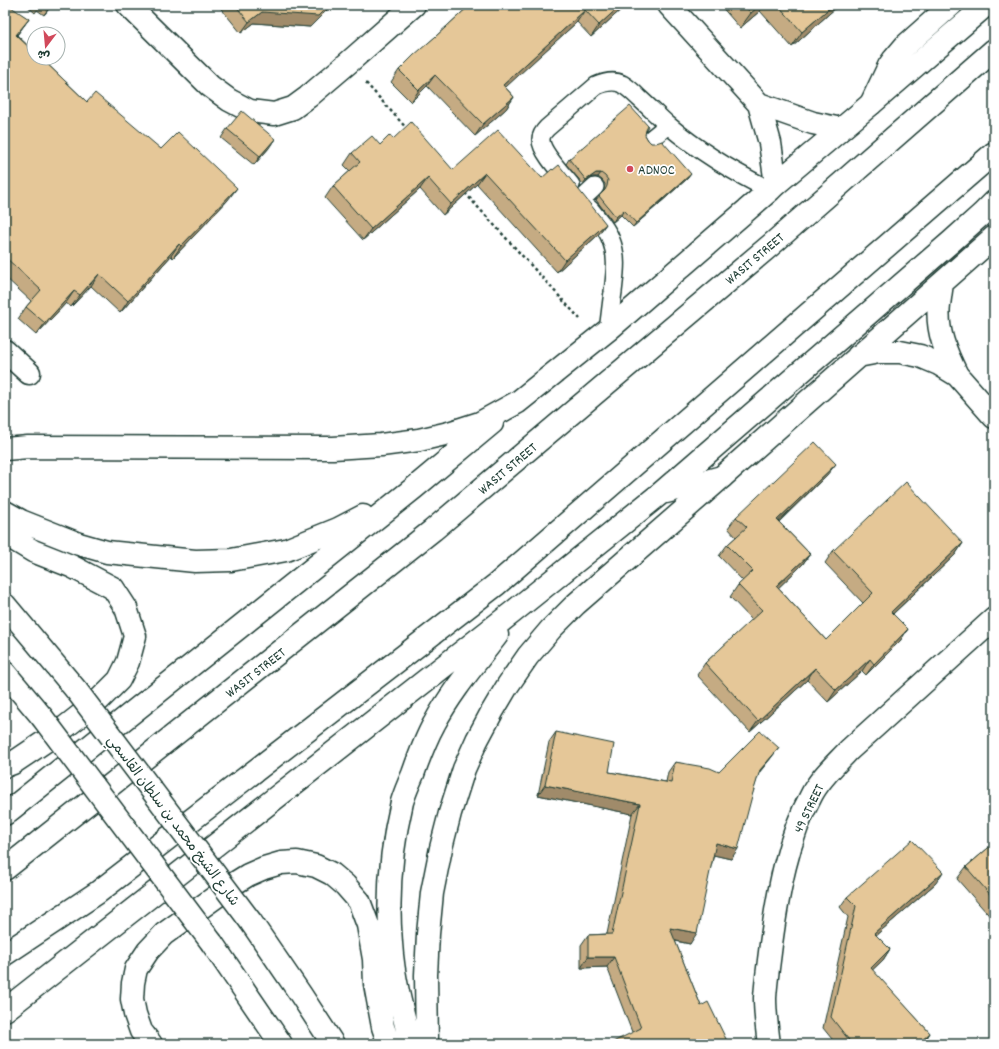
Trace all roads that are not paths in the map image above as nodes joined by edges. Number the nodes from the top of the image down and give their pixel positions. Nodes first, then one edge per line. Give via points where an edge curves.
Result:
1 (128, 5) edge
2 (414, 5) edge
3 (669, 5) edge
4 (951, 5) edge
5 (986, 5) edge
6 (994, 50) edge
7 (759, 104) junction
8 (872, 104) junction
9 (668, 124) junction
10 (841, 129) junction
11 (652, 138) dead end
12 (994, 153) edge
13 (595, 187) dead end
14 (773, 187) junction
15 (582, 199) junction
16 (994, 202) edge
17 (994, 237) edge
18 (942, 283) junction
19 (603, 334) junction
20 (5, 351) edge
21 (858, 356) junction
22 (29, 373) dead end
23 (956, 375) junction
24 (518, 402) junction
25 (994, 417) edge
26 (5, 449) edge
27 (722, 477) junction
28 (414, 488) junction
29 (661, 494) junction
30 (5, 512) edge
31 (5, 534) edge
32 (5, 605) edge
33 (513, 612) junction
34 (992, 626) edge
35 (5, 673) edge
36 (5, 766) edge
37 (5, 814) edge
38 (5, 869) edge
39 (5, 954) edge
40 (5, 1010) edge
41 (150, 1044) edge
42 (282, 1044) edge
43 (333, 1044) edge
44 (389, 1044) edge
45 (411, 1044) edge
46 (427, 1044) edge
47 (770, 1044) edge

1 - 2 main road via 210,86 250,111 274,114 293,108 308,97
3 - 7 main road
4 - 8 main road via 900,52 889,66
5 - 8 main road
6 - 38 main road, WASIT STREET via 772,244 433,530
7 - 10 main road via 813,123
7 - 14 main road via 770,143
8 - 10 main road
9 - 11 lane
9 - 14 lane via 718,162 754,182
9 - 15 lane via 630,89 614,82 596,86 546,128 541,140 545,153
10 - 14 main road
12 - 39 main road via 497,584 97,893
13 - 15 lane
14 - 19 main road
15 - 19 lane via 606,229 616,259
16 - 29 main road
17 - 18 main road
18 - 21 main road
18 - 23 main road via 940,331
19 - 24 main road
20 - 22 main road
21 - 23 main road via 900,352 920,356
21 - 27 main road
23 - 25 main road
24 - 26 main road via 480,423 419,440 381,445 333,448
24 - 28 main road
27 - 29 main road
27 - 46 main road via 576,604 551,629 508,685 477,740 464,769 450,813 432,893 426,976
28 - 30 main road via 332,532 286,550 231,560 195,561 107,552 21,522
28 - 37 main road
29 - 33 main road
31 - 36 main road via 33,551 71,566 113,588 126,608 135,636 128,662 119,680 96,703 59,732
32 - 43 main road, شارع الشيخ محمد بن سلطان القاسمي, bridge via 77,691 250,922
33 - 40 main road
33 - 45 main road via 434,724 402,800 395,836 389,908 396,982
34 - 47 main road, 49 STREET via 849,750 812,793 789,853 774,925 765,998
35 - 42 main road, bridge via 42,717 212,943
41 - 44 main road via 142,1031 132,999 136,968 148,951 164,934 234,883 264,868 297,862 316,866 332,874 359,902 368,925 375,984

